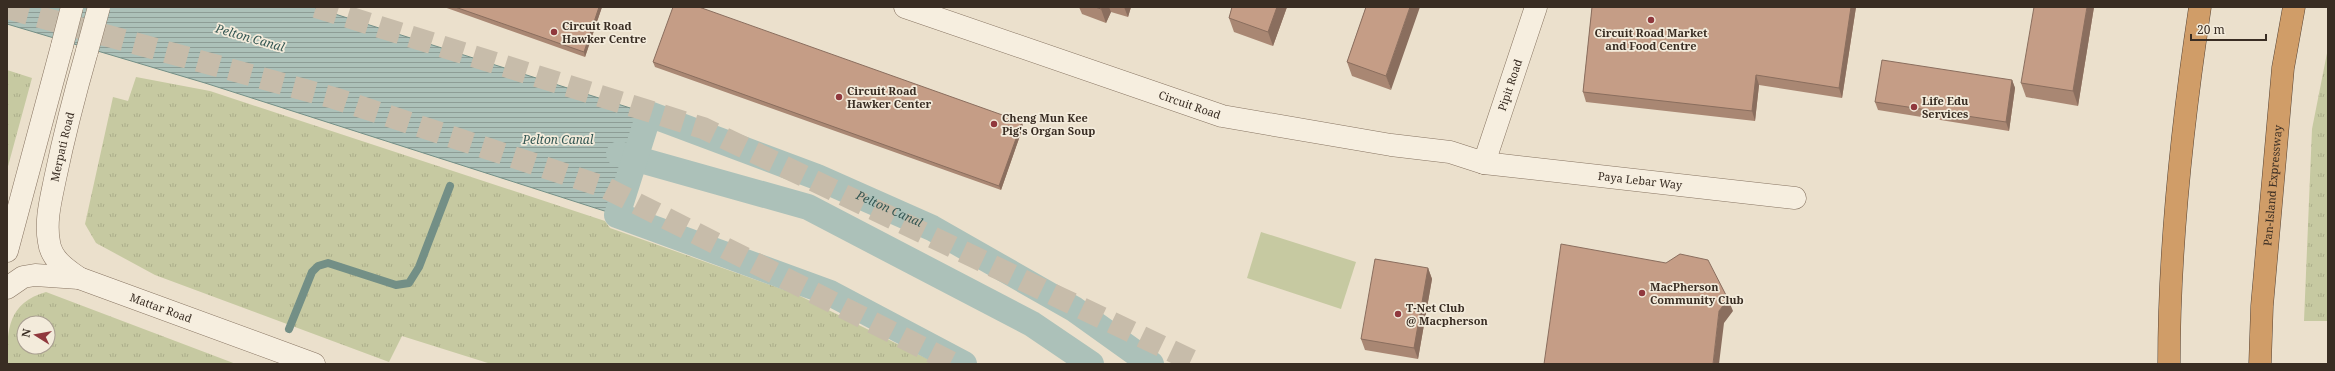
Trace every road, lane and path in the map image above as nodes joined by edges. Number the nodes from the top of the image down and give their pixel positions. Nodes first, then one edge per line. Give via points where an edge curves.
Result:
1 (72, 7) edge
2 (99, 7) edge
3 (905, 7) edge
4 (1536, 7) edge
5 (2200, 7) edge
6 (2294, 7) edge
7 (1484, 163) junction
8 (1796, 198) dead end
9 (7, 251) edge
10 (79, 278) junction
11 (7, 288) edge
12 (314, 364) edge
13 (2169, 364) edge
14 (2260, 364) edge

1 - 9 street, bridge
2 - 10 street, Merpati Road, bridge via 60,155 49,210 49,243 54,256 60,264
3 - 7 street, Circuit Road via 1222,116 1391,145 1450,152
4 - 7 street, Pipit Road
5 - 13 highway via 2178,169 2169,313
6 - 14 highway, Pan-Island Expressway via 2283,68 2262,306
7 - 8 street, Paya Lebar Way
10 - 11 street, Mattar Road via 35,274 23,277
10 - 12 street, Mattar Road

